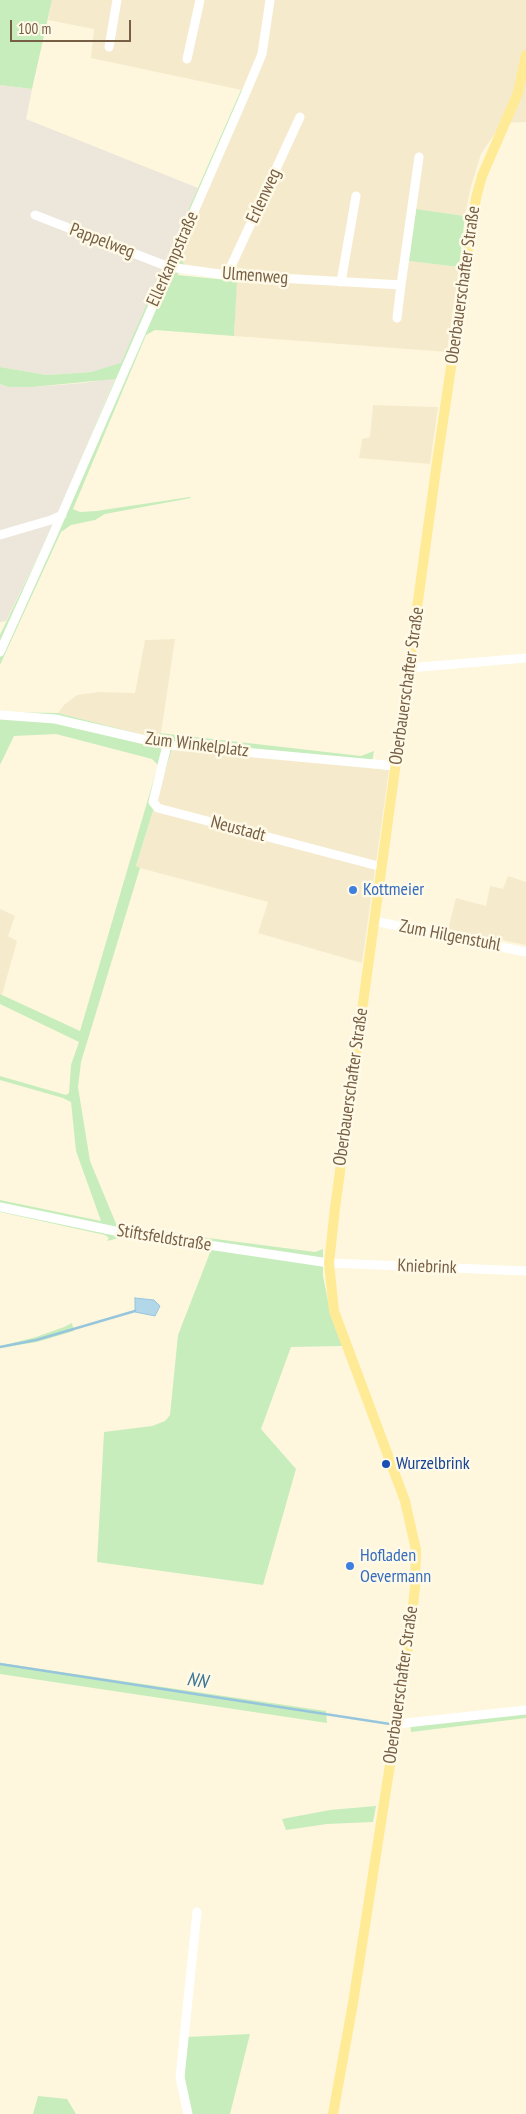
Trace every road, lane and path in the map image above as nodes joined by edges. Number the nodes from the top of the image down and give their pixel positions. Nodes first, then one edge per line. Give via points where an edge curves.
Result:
1 (117, 0) edge
2 (200, 0) edge
3 (270, 0) edge
4 (109, 46) dead end
5 (526, 55) edge
6 (187, 59) dead end
7 (300, 117) dead end
8 (419, 157) dead end
9 (356, 196) dead end
10 (35, 215) dead end
11 (169, 268) junction
12 (228, 275) junction
13 (341, 282) junction
14 (401, 285) junction
15 (397, 318) dead end
16 (62, 514) junction
17 (0, 535) edge
18 (0, 652) edge
19 (526, 658) edge
20 (409, 668) junction
21 (0, 715) edge
22 (167, 745) junction
23 (396, 766) junction
24 (382, 867) junction
25 (374, 920) junction
26 (526, 952) edge
27 (0, 1206) edge
28 (329, 1263) junction
29 (526, 1271) edge
30 (526, 1710) edge
31 (397, 1724) junction
32 (197, 1912) dead end
33 (188, 2114) edge
34 (333, 2114) edge

1 - 4 street
2 - 6 street
3 - 11 street, Ellerkampstraße via 262,54
5 - 20 main road, Oberbauerschafter Straße via 518,93 482,176 476,198
7 - 12 street, Erlenweg
8 - 14 street
9 - 13 street
10 - 11 street, Pappelweg
11 - 12 street, Ulmenweg
11 - 16 street, Ellerkampstraße
12 - 13 street, Ulmenweg
13 - 14 street, Ulmenweg
14 - 15 street
16 - 17 street
16 - 18 street, Ellerkampstraße
19 - 20 street
20 - 23 main road, Oberbauerschafter Straße
21 - 22 street, Zum Winkelplatz via 55,719
22 - 23 street, Zum Winkelplatz
22 - 24 street, Neustadt via 153,802 158,808
23 - 24 main road, Oberbauerschafter Straße
24 - 25 main road, Oberbauerschafter Straße
25 - 26 street, Zum Hilgenstuhl
25 - 28 main road, Oberbauerschafter Straße
27 - 28 street, Stiftsfeldstraße via 115,1231
28 - 29 street, Kniebrink
28 - 31 main road, Oberbauerschafter Straße via 334,1311 405,1500 416,1550 415,1588
30 - 31 street
31 - 34 main road, Oberbauerschafter Straße
32 - 33 street via 180,2077

